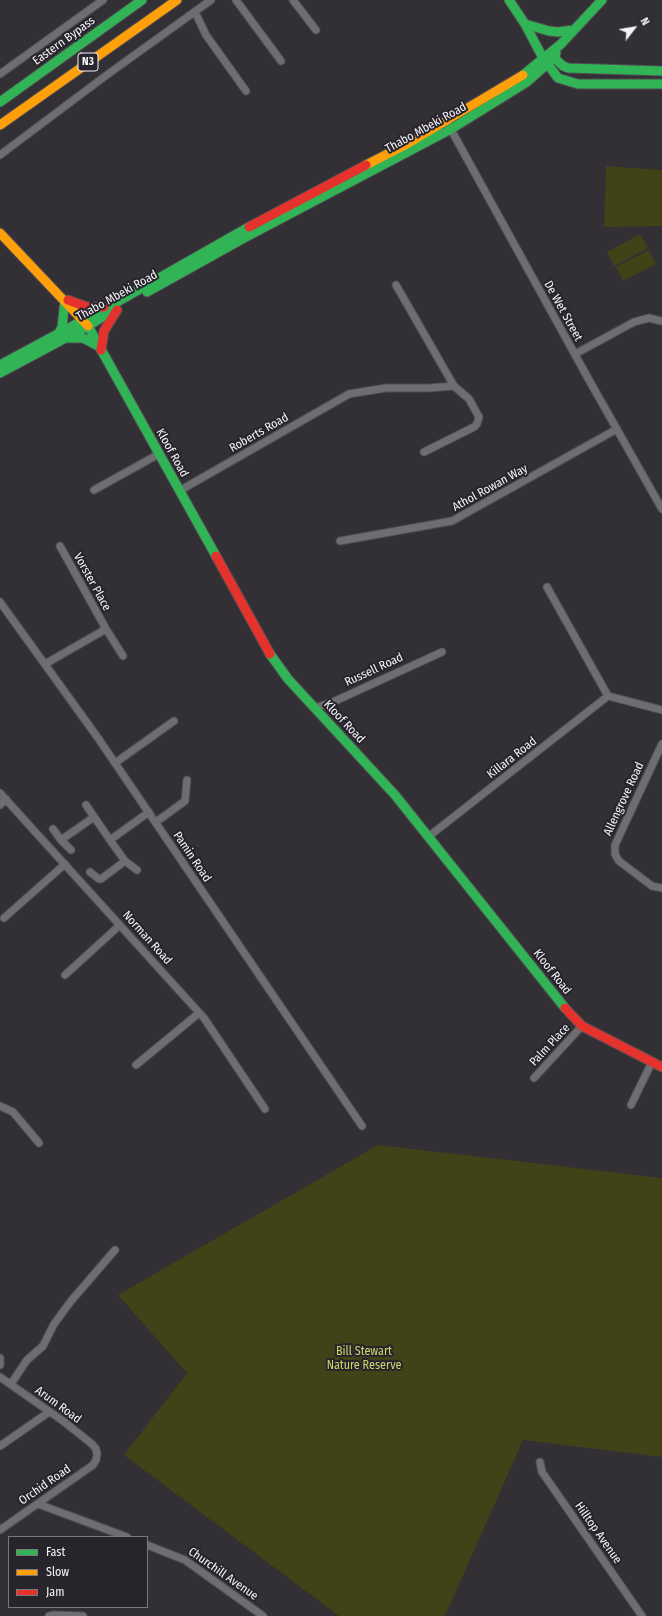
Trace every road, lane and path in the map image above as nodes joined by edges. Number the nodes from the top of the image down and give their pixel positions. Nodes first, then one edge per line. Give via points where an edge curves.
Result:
1 (103, 0) edge
2 (142, 0) edge
3 (177, 0) edge
4 (211, 0) edge
5 (236, 0) edge
6 (293, 0) edge
7 (509, 0) edge
8 (602, 0) edge
9 (195, 12) junction
10 (525, 24) junction
11 (316, 30) dead end
12 (573, 30) junction
13 (548, 58) junction
14 (281, 61) dead end
15 (588, 70) junction
16 (534, 71) junction
17 (662, 71) edge
18 (0, 74) edge
19 (558, 78) junction
20 (588, 84) junction
21 (662, 84) edge
22 (246, 91) dead end
23 (0, 102) edge
24 (0, 125) edge
25 (449, 126) junction
26 (0, 155) edge
27 (322, 194) junction
28 (0, 233) edge
29 (241, 236) junction
30 (396, 285) dead end
31 (64, 299) junction
32 (108, 306) junction
33 (119, 307) junction
34 (662, 321) edge
35 (86, 323) junction
36 (62, 336) junction
37 (100, 348) junction
38 (575, 354) junction
39 (0, 365) edge
40 (0, 374) edge
41 (454, 386) junction
42 (617, 429) junction
43 (424, 452) dead end
44 (159, 454) junction
45 (94, 490) dead end
46 (179, 491) junction
47 (662, 509) edge
48 (340, 541) dead end
49 (60, 546) dead end
50 (547, 587) dead end
51 (0, 602) edge
52 (106, 629) junction
53 (442, 652) dead end
54 (123, 656) dead end
55 (46, 664) junction
56 (608, 696) junction
57 (315, 708) junction
58 (662, 710) edge
59 (174, 721) dead end
60 (662, 744) edge
61 (115, 763) junction
62 (187, 780) dead end
63 (0, 793) edge
64 (6, 799) junction
65 (0, 805) edge
66 (86, 805) dead end
67 (149, 812) junction
68 (94, 817) junction
69 (156, 822) junction
70 (53, 829) dead end
71 (428, 837) junction
72 (61, 840) junction
73 (110, 840) junction
74 (70, 850) dead end
75 (125, 861) junction
76 (65, 864) junction
77 (137, 870) dead end
78 (90, 872) dead end
79 (662, 888) edge
80 (4, 918) dead end
81 (120, 925) junction
82 (65, 975) dead end
83 (199, 1013) junction
84 (582, 1026) junction
85 (652, 1062) junction
86 (136, 1065) dead end
87 (662, 1067) edge
88 (534, 1078) dead end
89 (630, 1105) dead end
90 (0, 1106) edge
91 (265, 1109) dead end
92 (362, 1126) dead end
93 (39, 1143) dead end
94 (115, 1250) dead end
95 (0, 1358) edge
96 (0, 1365) edge
97 (0, 1376) edge
98 (11, 1384) junction
99 (49, 1412) junction
100 (0, 1446) edge
101 (98, 1454) joint
102 (540, 1462) dead end
103 (38, 1504) junction
104 (0, 1530) edge
105 (123, 1536) edge
106 (148, 1545) edge
107 (49, 1616) edge
108 (83, 1616) edge
109 (263, 1616) edge
110 (642, 1616) edge

1 - 18 street
2 - 23 main road, Eastern Bypass / N3
3 - 24 main road, N3
4 - 9 street
5 - 14 street
6 - 11 street
7 - 10 main road
8 - 12 main road
9 - 22 street via 206,35
9 - 26 street
10 - 12 main road via 549,31
10 - 13 main road via 537,46
12 - 13 main road
13 - 15 main road via 568,68
13 - 16 main road, Thabo Mbeki Road
13 - 19 main road
15 - 17 main road
15 - 20 main road
16 - 19 main road
16 - 25 main road, Thabo Mbeki Road via 518,88
19 - 20 main road
20 - 21 main road
25 - 27 main road, Thabo Mbeki Road
25 - 27 main road, Thabo Mbeki Road via 376,160
25 - 38 street, De Wet Street
27 - 29 main road
28 - 31 main road, Kloof Road
29 - 32 main road, Thabo Mbeki Road
29 - 33 main road, Thabo Mbeki Road via 185,272
30 - 41 street
31 - 32 main road via 80,306
31 - 35 main road, Kloof Road
31 - 36 main road
32 - 35 main road, Thabo Mbeki Road
33 - 35 main road, Thabo Mbeki Road
33 - 37 main road via 104,331
34 - 38 street via 649,318 634,322
35 - 36 main road, Thabo Mbeki Road
35 - 37 main road, Kloof Road
36 - 37 main road via 84,338
36 - 39 main road, Thabo Mbeki Road
36 - 40 main road, Thabo Mbeki Road
37 - 44 main road, Kloof Road
38 - 42 street, De Wet Street
41 - 43 street via 472,403 479,421 474,427
41 - 46 street, Roberts Road via 386,388 349,394
42 - 47 street, De Wet Street
42 - 48 street, Athol Rowan Way via 452,521
44 - 45 street
44 - 46 main road, Kloof Road
46 - 57 main road, Kloof Road via 271,655 288,679
49 - 52 street, Vorster Place
50 - 56 street
51 - 55 street, Pamin Road
52 - 54 street, Vorster Place
52 - 55 street, Vorster Place
53 - 57 street, Russell Road
55 - 61 street, Pamin Road
56 - 58 street
56 - 71 street, Killara Road
57 - 71 main road, Kloof Road via 395,795
59 - 61 street
60 - 79 street, Allengrove Road via 615,845 615,854 619,861 652,886
61 - 67 street, Pamin Road
62 - 69 street via 185,801
63 - 64 street, Norman Road
64 - 65 street
64 - 76 street, Norman Road
66 - 68 street
67 - 69 street, Pamin Road
67 - 73 street
68 - 72 street
68 - 73 street
69 - 92 street, Pamin Road
70 - 72 street
71 - 84 main road, Kloof Road via 563,1006
72 - 74 street
73 - 75 street
75 - 77 street
75 - 78 street via 99,880
76 - 80 street
76 - 81 street, Norman Road
81 - 82 street
81 - 83 street, Norman Road
83 - 86 street
83 - 91 street, Norman Road
84 - 85 main road, Kloof Road
84 - 88 street, Palm Place
85 - 87 main road, Kloof Road
85 - 89 street
90 - 93 street via 13,1112
94 - 98 street via 71,1301 54,1324 43,1346 27,1360
95 - 96 street
97 - 98 street, Arum Road
98 - 99 street, Arum Road
99 - 100 street
99 - 101 street, Arum Road via 92,1444
101 - 103 street, Orchid Road via 93,1465
102 - 110 street, Hilltop Avenue via 542,1472
103 - 104 street, Orchid Road
103 - 105 street
106 - 109 street, Churchill Avenue via 185,1560
107 - 108 street

